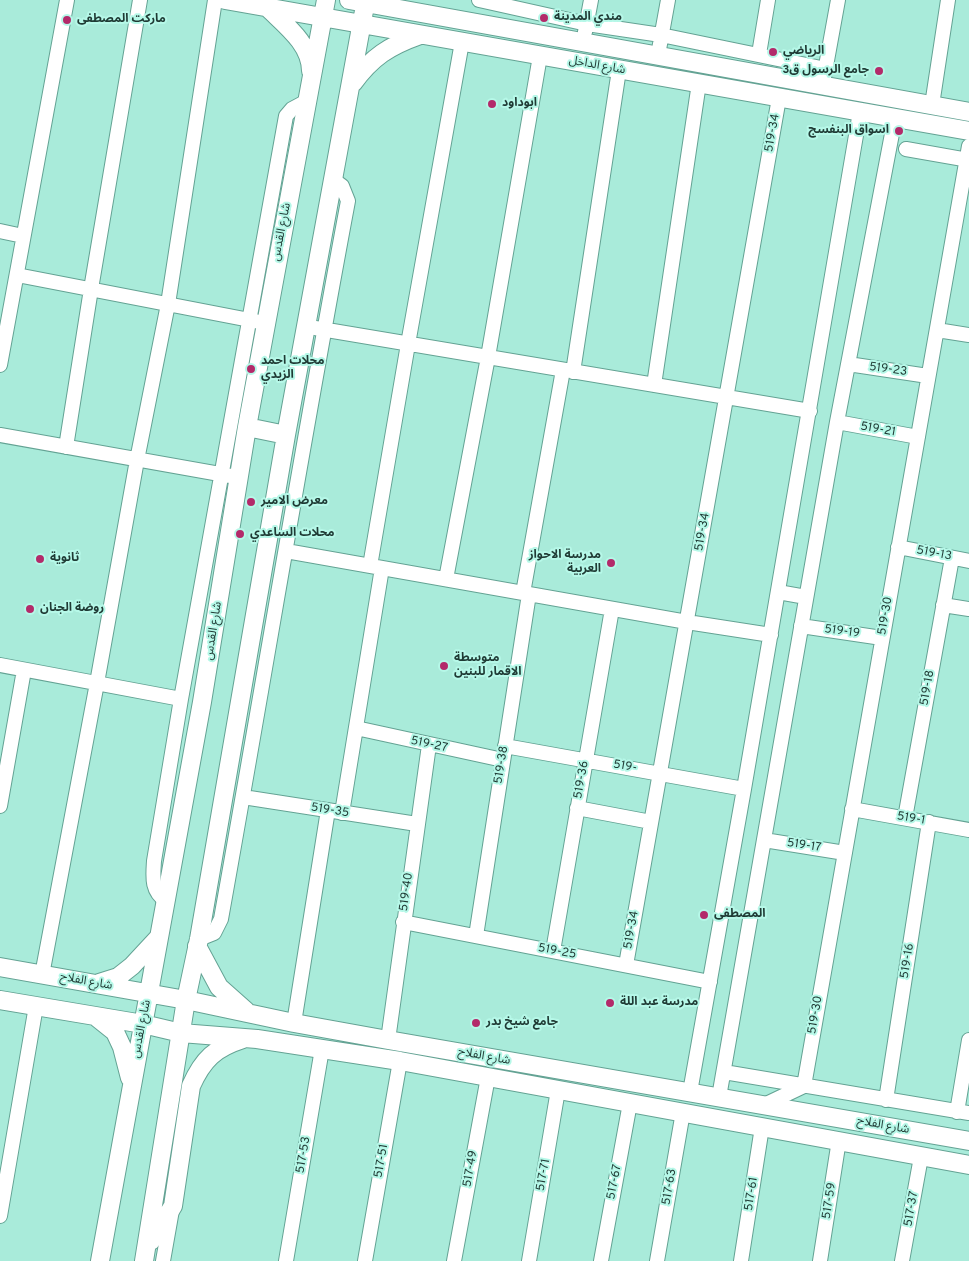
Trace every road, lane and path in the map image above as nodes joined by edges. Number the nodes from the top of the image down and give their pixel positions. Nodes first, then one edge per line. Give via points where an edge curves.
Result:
1 (66, 0) edge
2 (140, 0) edge
3 (215, 0) edge
4 (225, 0) edge
5 (326, 0) edge
6 (402, 0) edge
7 (479, 0) edge
8 (591, 0) edge
9 (668, 0) edge
10 (768, 0) edge
11 (838, 0) edge
12 (948, 0) edge
13 (360, 1) edge
14 (520, 5) edge
15 (268, 8) junction
16 (416, 13) junction
17 (323, 18) junction
18 (362, 24) junction
19 (586, 24) junction
20 (516, 31) junction
21 (420, 35) junction
22 (662, 35) junction
23 (462, 42) junction
24 (583, 43) junction
25 (760, 54) junction
26 (658, 55) junction
27 (540, 56) junction
28 (620, 70) junction
29 (824, 77) junction
30 (311, 81) junction
31 (699, 83) junction
32 (351, 85) junction
33 (780, 98) junction
34 (932, 105) junction
35 (860, 112) junction
36 (969, 112) edge
37 (894, 118) junction
38 (969, 131) edge
39 (906, 149) dead end
40 (968, 155) edge
41 (0, 231) edge
42 (23, 236) junction
43 (17, 275) junction
44 (91, 289) junction
45 (168, 304) junction
46 (258, 321) junction
47 (315, 328) junction
48 (936, 330) junction
49 (969, 335) edge
50 (408, 344) junction
51 (488, 357) junction
52 (848, 364) junction
53 (0, 365) edge
54 (568, 371) junction
55 (928, 376) junction
56 (654, 385) junction
57 (726, 397) junction
58 (810, 411) junction
59 (838, 422) junction
60 (247, 427) junction
61 (286, 435) junction
62 (0, 436) edge
63 (918, 437) junction
64 (66, 447) junction
65 (137, 460) junction
66 (230, 476) junction
67 (898, 547) junction
68 (286, 551) junction
69 (952, 558) junction
70 (969, 561) edge
71 (376, 567) junction
72 (446, 579) junction
73 (778, 592) junction
74 (526, 594) junction
75 (806, 597) junction
76 (943, 605) junction
77 (612, 609) junction
78 (969, 609) edge
79 (687, 622) junction
80 (801, 626) junction
81 (770, 636) junction
82 (882, 638) junction
83 (0, 665) edge
84 (24, 670) junction
85 (97, 683) junction
86 (181, 698) junction
87 (356, 728) junction
88 (429, 745) junction
89 (504, 753) junction
90 (586, 760) junction
91 (660, 774) junction
92 (744, 789) junction
93 (243, 797) junction
94 (0, 806) edge
95 (577, 808) junction
96 (852, 809) junction
97 (335, 811) junction
98 (905, 818) junction
99 (651, 822) junction
100 (929, 822) junction
101 (417, 824) junction
102 (969, 830) edge
103 (764, 840) junction
104 (844, 853) junction
105 (166, 901) junction
106 (403, 922) junction
107 (159, 936) junction
108 (476, 936) junction
109 (198, 943) junction
110 (553, 951) junction
111 (626, 966) junction
112 (0, 968) edge
113 (42, 975) junction
114 (710, 982) junction
115 (96, 984) junction
116 (149, 993) junction
117 (0, 1000) edge
118 (186, 1000) junction
119 (36, 1006) junction
120 (248, 1013) junction
121 (95, 1016) junction
122 (294, 1022) junction
123 (143, 1024) junction
124 (181, 1033) junction
125 (246, 1038) junction
126 (388, 1040) junction
127 (969, 1040) edge
128 (322, 1049) junction
129 (400, 1061) junction
130 (724, 1072) junction
131 (488, 1077) junction
132 (131, 1084) junction
133 (804, 1086) junction
134 (558, 1090) junction
135 (690, 1092) junction
136 (719, 1097) junction
137 (886, 1100) junction
138 (630, 1103) junction
139 (764, 1105) junction
140 (683, 1112) junction
141 (963, 1112) edge
142 (762, 1127) junction
143 (839, 1140) junction
144 (969, 1141) edge
145 (921, 1157) junction
146 (969, 1165) edge
147 (173, 1206) junction
148 (0, 1216) edge
149 (145, 1255) edge
150 (100, 1261) edge
151 (163, 1261) edge
152 (286, 1261) edge
153 (365, 1261) edge
154 (454, 1261) edge
155 (529, 1261) edge
156 (601, 1261) edge
157 (657, 1261) edge
158 (741, 1261) edge
159 (820, 1261) edge
160 (902, 1261) edge

1 - 42 street
2 - 44 street
3 - 45 street
4 - 15 main road, شارع الداخل
5 - 17 main road, شارع القدس
6 - 16 main road
7 - 14 street
8 - 19 street
9 - 22 street
10 - 25 street
11 - 29 street
12 - 34 street
13 - 16 main road, شارع الداخل
13 - 18 main road
14 - 19 street
14 - 20 street
15 - 17 main road, شارع الداخل
15 - 30 main road via 305,49 311,61
16 - 20 main road, شارع الداخل
17 - 18 main road, شارع الداخل
17 - 30 main road, شارع القدس
18 - 21 main road, شارع الداخل
18 - 32 main road
19 - 22 street
19 - 24 street
20 - 24 main road, شارع الداخل
21 - 23 main road, شارع الداخل
21 - 32 main road via 380,53
22 - 25 street
22 - 26 street
23 - 27 main road, شارع الداخل
23 - 50 street
24 - 26 main road, شارع الداخل
25 - 29 street
26 - 29 main road, شارع الداخل
27 - 28 main road, شارع الداخل
27 - 51 street
28 - 31 main road, شارع الداخل
28 - 54 street, 519-38
29 - 34 main road, شارع الداخل
30 - 46 main road, شارع القدس
31 - 33 main road, شارع الداخل
31 - 56 street
32 - 47 main road via 334,180
33 - 35 main road, شارع الداخل
33 - 57 street, 519-34
34 - 36 main road, شارع الداخل
35 - 37 main road, شارع الداخل
35 - 58 street
37 - 38 main road, شارع الداخل
37 - 52 street
39 - 40 street
40 - 48 street, 519-30
41 - 42 street
42 - 43 street
43 - 44 street
43 - 53 street
44 - 45 street
44 - 64 street
45 - 46 street
45 - 65 street
46 - 60 main road, شارع القدس
46 - 66 street
47 - 50 street
47 - 61 main road
47 - 68 street
48 - 49 street
48 - 55 street, 519-30
50 - 51 street
50 - 71 street
51 - 54 street
51 - 72 street
52 - 55 street, 519-23
52 - 59 street
54 - 56 street
54 - 74 street, 519-38
55 - 63 street, 519-30
56 - 57 street
57 - 58 street
57 - 79 street, 519-34
58 - 73 street
59 - 63 street, 519-21
59 - 75 street
60 - 61 main road
60 - 66 main road, شارع القدس
61 - 109 main road
62 - 64 street
63 - 67 street, 519-30
64 - 65 street
65 - 66 street
65 - 85 street
66 - 86 street
66 - 105 main road, شارع القدس via 202,702
67 - 69 street, 519-13
67 - 82 street, 519-30
68 - 71 street
68 - 93 street
69 - 70 street, 519-13
69 - 76 street, 519-18
71 - 72 street
71 - 87 street
72 - 74 street
73 - 75 street
73 - 81 street
74 - 77 street
74 - 89 street, 519-38
75 - 80 street
76 - 78 street
76 - 98 street, 519-18
77 - 79 street
77 - 90 street, 519-36
79 - 81 street
79 - 91 street, 519-34
80 - 82 street, 519-19
80 - 103 street
81 - 92 street
82 - 96 street, 519-30
83 - 84 street
84 - 85 street
84 - 94 street
85 - 86 street
85 - 113 street
86 - 105 street via 154,861 155,888
87 - 88 street, 519-27
87 - 97 street
88 - 89 street, 519-27
88 - 101 street, 519-40
89 - 90 street, 519-
89 - 108 street, 519-38
90 - 91 street, 519-
90 - 95 street, 519-36
91 - 92 street, 519-
91 - 99 street, 519-34
92 - 114 street
93 - 97 street, 519-35
93 - 109 street via 221,919 214,933
95 - 99 street
95 - 110 street, 519-36
96 - 98 street, 519-1
96 - 104 street, 519-30
97 - 101 street, 519-35
97 - 122 street
98 - 100 street, 519-1
99 - 111 street, 519-34
100 - 102 street, 519-1
100 - 137 street, 519-16
101 - 106 street, 519-40
103 - 104 street, 519-17
103 - 130 street
104 - 133 street, 519-30
105 - 107 main road, شارع القدس
106 - 108 street, 519-25
106 - 126 street, 519-40
107 - 115 main road via 118,977
107 - 116 main road, شارع القدس
108 - 110 street, 519-25
109 - 118 main road
109 - 120 main road via 219,987
110 - 111 street, 519-25
111 - 114 street, 519-25
112 - 113 main road, شارع الفلاح
113 - 115 main road, شارع الفلاح
114 - 135 street
115 - 116 main road, شارع الفلاح
116 - 118 main road, شارع الفلاح
116 - 123 main road, شارع القدس
117 - 119 main road, شارع الفلاح
118 - 120 main road, شارع الفلاح
118 - 124 main road
119 - 121 main road, شارع الفلاح
119 - 148 street
120 - 122 main road, شارع الفلاح
121 - 123 main road, شارع الفلاح
121 - 132 main road via 115,1032
122 - 126 main road, شارع الفلاح
123 - 124 main road, شارع الفلاح
123 - 132 main road, شارع القدس
124 - 125 main road, شارع الفلاح
124 - 149 main road
125 - 128 main road, شارع الفلاح
125 - 147 main road via 217,1050 199,1069 191,1086
126 - 135 main road, شارع الفلاح
127 - 141 street
128 - 129 main road, شارع الفلاح
128 - 152 street, 517-53
129 - 131 main road, شارع الفلاح
129 - 153 street, 517-51
130 - 133 street
130 - 136 street
131 - 134 main road, شارع الفلاح
131 - 154 street, 517-49
132 - 150 main road, شارع القدس
133 - 137 street
133 - 139 street
134 - 138 main road, شارع الفلاح
134 - 155 street, 517-71
135 - 136 main road, شارع الفلاح
136 - 139 main road, شارع الفلاح
137 - 141 street
138 - 140 main road, شارع الفلاح
138 - 156 street, 517-67
139 - 144 main road, شارع الفلاح
140 - 142 main road, شارع الفلاح
140 - 157 street, 517-63
142 - 143 main road, شارع الفلاح
142 - 158 street, 517-61
143 - 145 main road, شارع الفلاح
143 - 159 street, 517-59
145 - 146 main road, شارع الفلاح
145 - 160 street, 517-37
147 - 149 main road
147 - 151 street

